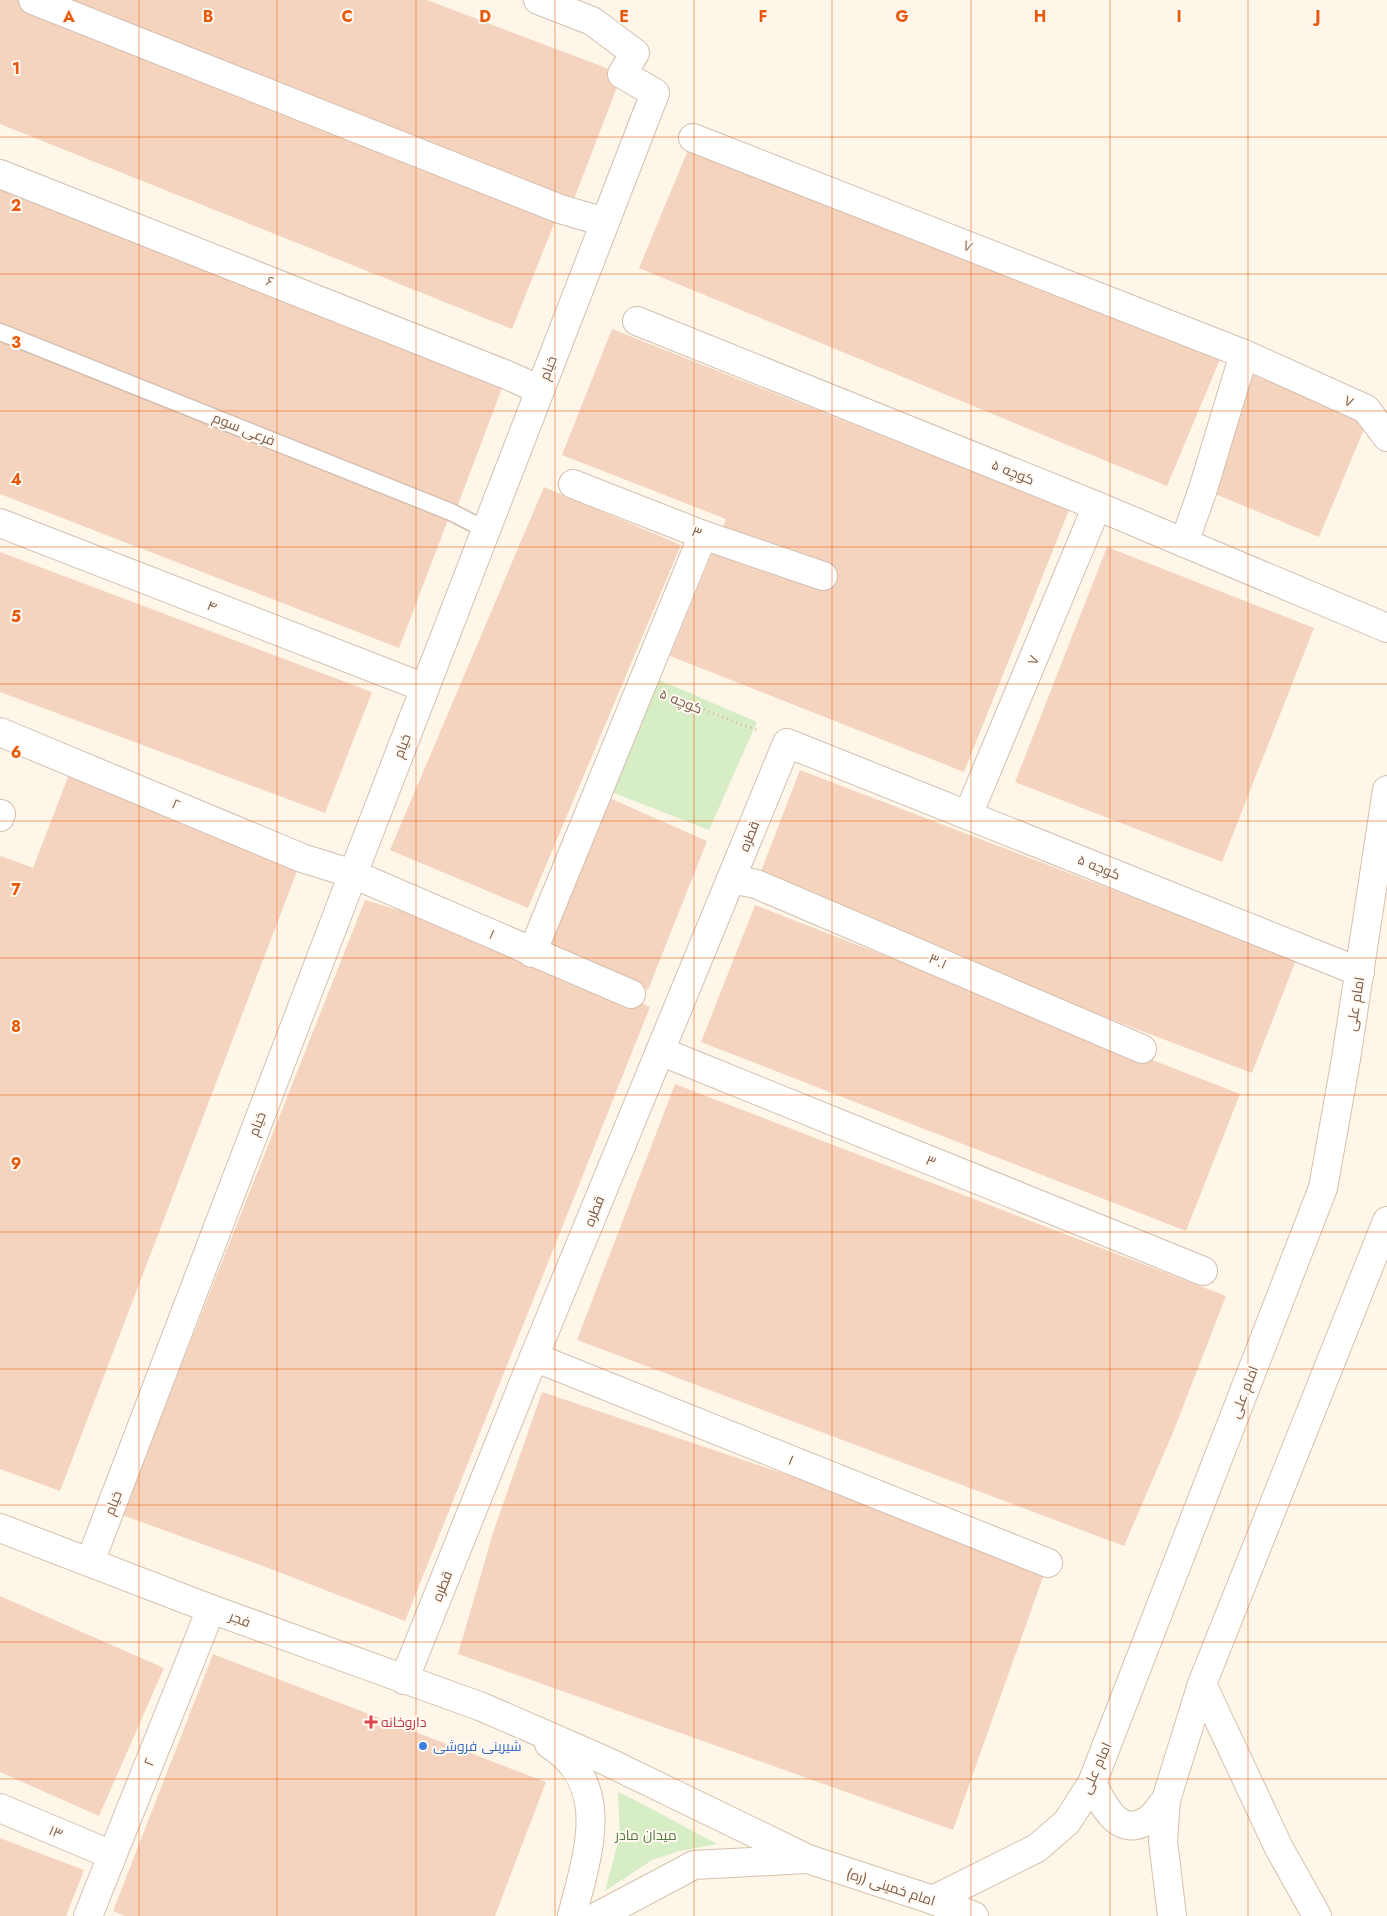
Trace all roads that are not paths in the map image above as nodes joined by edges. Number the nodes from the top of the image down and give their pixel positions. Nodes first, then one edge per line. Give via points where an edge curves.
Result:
1 (33, 0) edge
2 (538, 0) edge
3 (693, 138) dead end
4 (0, 174) edge
5 (605, 222) junction
6 (637, 321) dead end
7 (0, 332) edge
8 (1244, 354) junction
9 (540, 390) junction
10 (1387, 437) edge
11 (573, 484) dead end
12 (1097, 506) junction
13 (0, 523) edge
14 (486, 530) junction
15 (702, 535) junction
16 (1184, 543) junction
17 (823, 576) dead end
18 (1387, 628) edge
19 (425, 688) junction
20 (0, 732) edge
21 (787, 742) joint
22 (1387, 790) edge
23 (968, 814) junction
24 (353, 874) junction
25 (731, 879) junction
26 (532, 952) junction
27 (1360, 972) junction
28 (631, 994) dead end
29 (1142, 1049) dead end
30 (660, 1051) junction
31 (1387, 1221) edge
32 (1203, 1270) dead end
33 (534, 1357) junction
34 (0, 1528) edge
35 (90, 1562) junction
36 (1048, 1563) dead end
37 (211, 1609) junction
38 (404, 1680) junction
39 (1202, 1684) junction
40 (482, 1707) junction
41 (1092, 1783) junction
42 (1166, 1800) junction
43 (0, 1808) edge
44 (112, 1855) junction
45 (808, 1859) junction
46 (933, 1900) junction
47 (88, 1916) edge
48 (572, 1916) edge
49 (598, 1916) edge
50 (974, 1916) edge
51 (1172, 1916) edge
52 (1317, 1916) edge

1 - 5 street via 560,209
2 - 5 street, خیام via 592,21 635,53 622,74 655,93
3 - 8 street, ۷
4 - 9 street, ۶
5 - 9 street, خیام
6 - 12 street, کوچه ۵
7 - 14 lane, فرعی سوم via 451,512
8 - 10 street, ۷ via 1366,409
8 - 16 street via 1204,489
9 - 14 street, خیام
11 - 15 street, ۳
12 - 16 street, کوچه ۵
12 - 23 street, ۷
13 - 19 street, ۴
14 - 19 street, خیام
15 - 17 street, ۳
15 - 26 street
16 - 18 street, کوچه ۵
19 - 24 street, خیام
20 - 24 street, ۲ via 302,858
21 - 23 street, کوچه ۵
21 - 25 street, قطره
22 - 27 street, امام علی
23 - 27 street, کوچه ۵
24 - 26 street, ۱
24 - 35 street, خیام
25 - 29 street, ۳.۱ via 756,884
25 - 30 street, قطره
26 - 28 street, ۱
27 - 41 street, امام علی via 1323,1188
30 - 32 street, ۳
30 - 33 street, قطره
31 - 39 street
33 - 36 street, ۱
33 - 38 street, قطره
34 - 35 street, فجر
35 - 37 street, فجر
37 - 38 street, فجر
37 - 44 street, ۲
38 - 40 street, فجر
39 - 42 street
39 - 52 street via 1279,1848
40 - 45 street via 606,1761
40 - 48 street via 562,1752 580,1774 590,1799 590,1842
41 - 42 street via 1106,1811 1120,1823 1135,1825 1148,1820
41 - 46 street, امام علی via 1067,1822 1037,1848
42 - 51 street via 1163,1841
43 - 44 street, ۱۳
44 - 47 street, ۲
45 - 46 street, امام خمینی (ره)
45 - 49 street via 694,1865
46 - 50 street, امام خمینی (ره)

